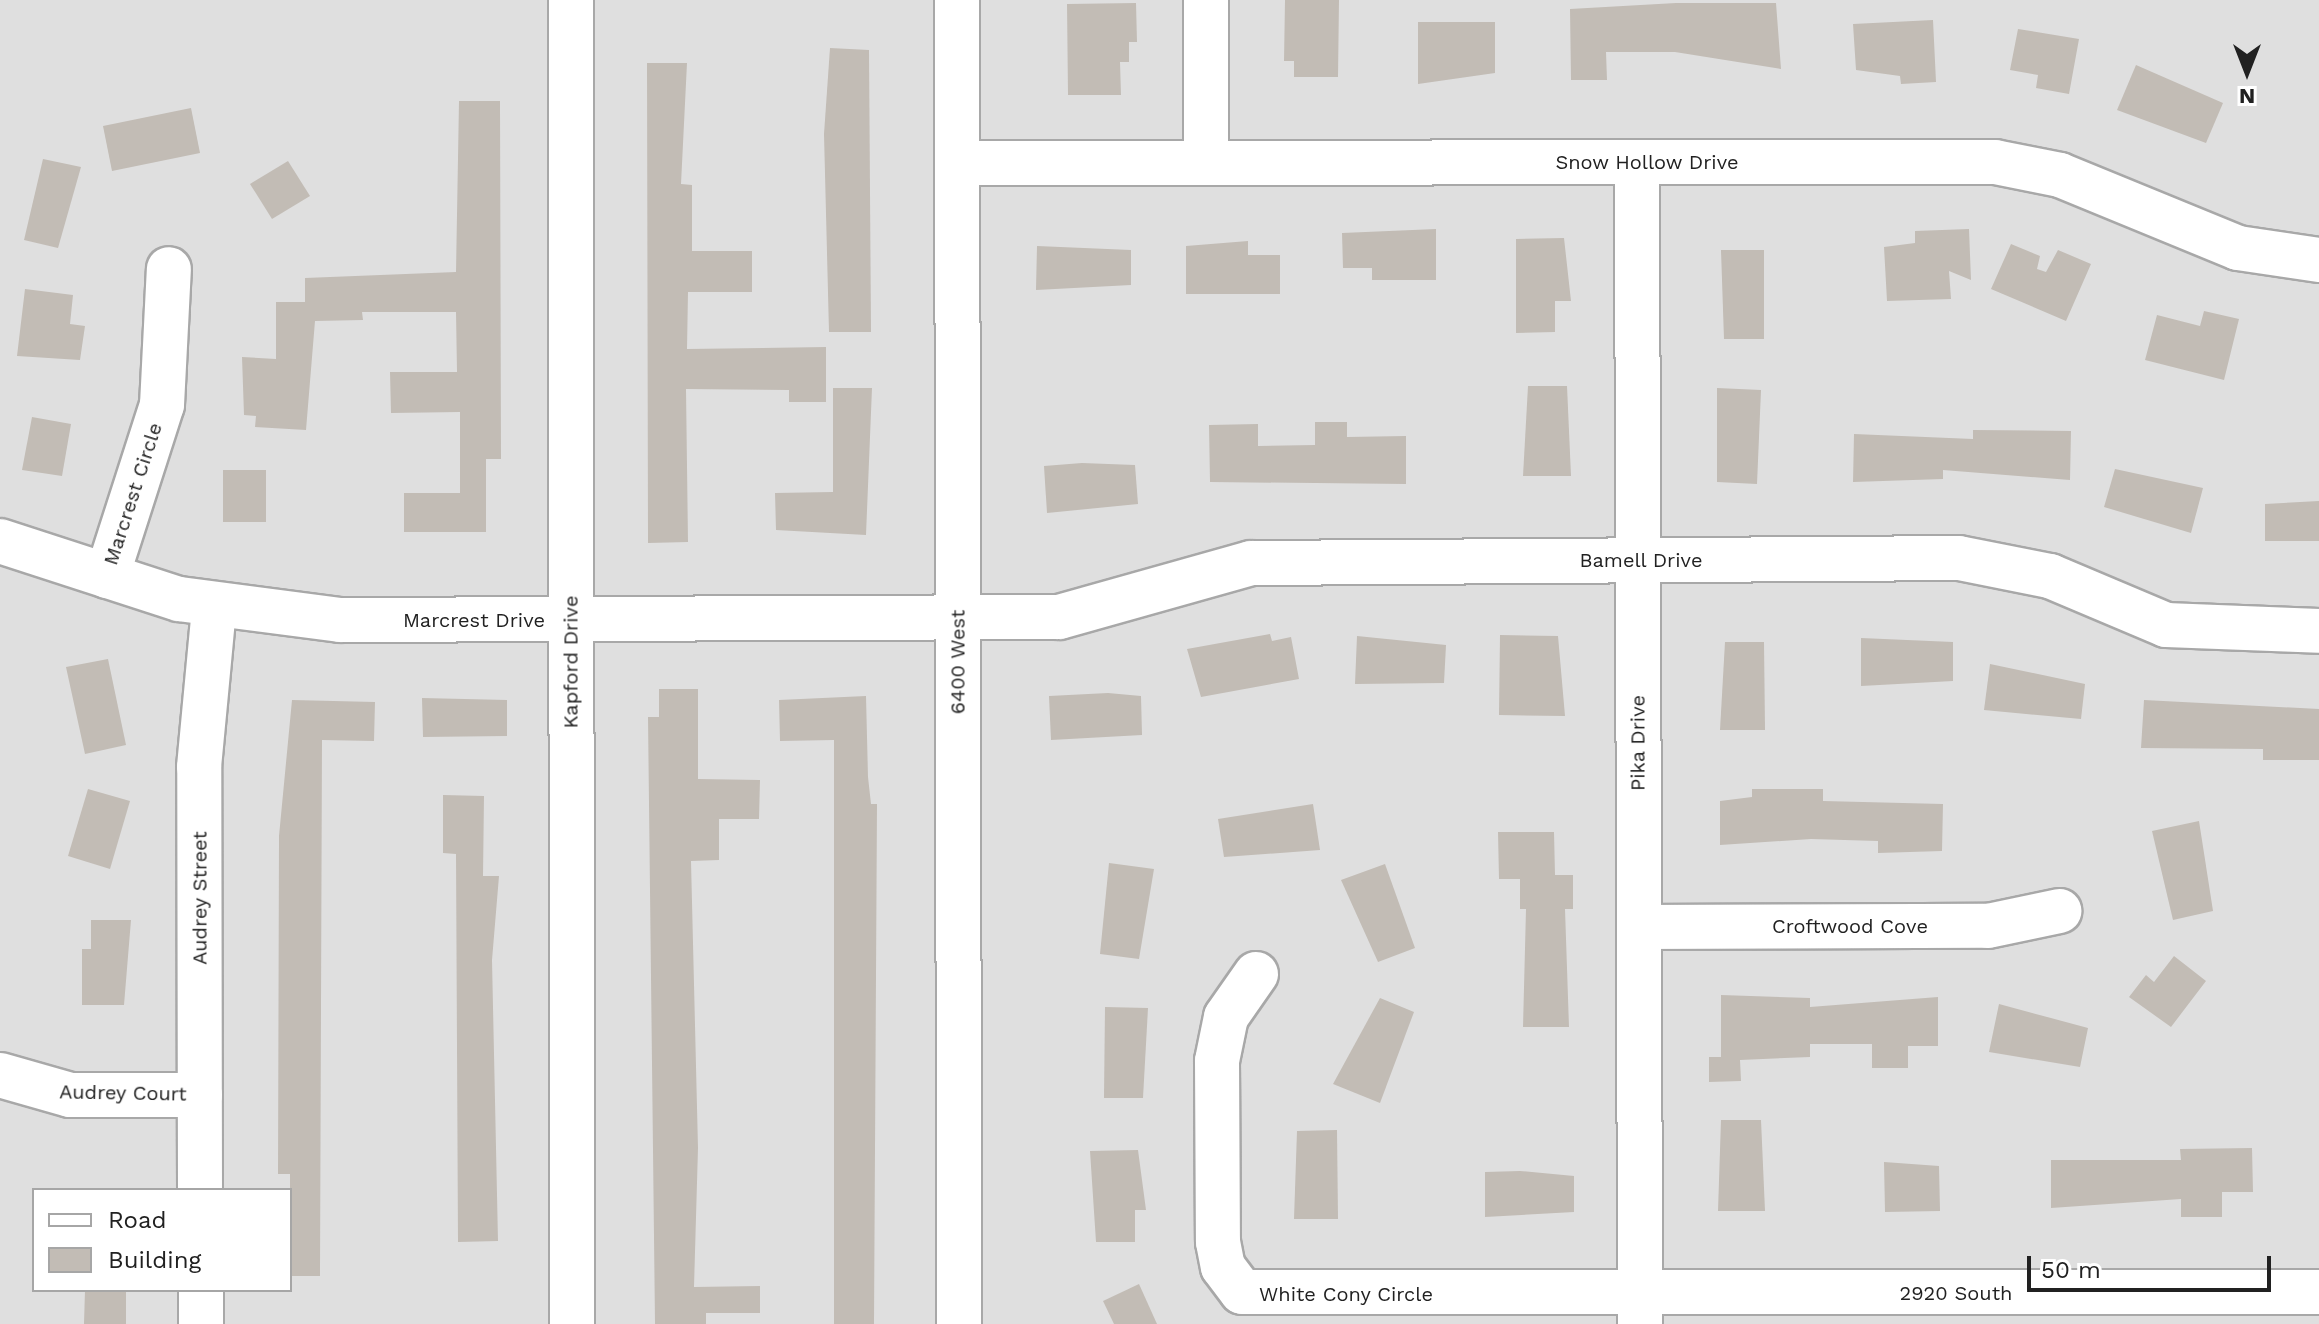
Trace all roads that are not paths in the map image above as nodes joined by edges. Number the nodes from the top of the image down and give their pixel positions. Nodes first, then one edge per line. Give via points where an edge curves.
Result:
1 (571, 0) edge
2 (957, 0) edge
3 (1206, 0) edge
4 (1637, 162) junction
5 (958, 163) junction
6 (1206, 163) junction
7 (2319, 260) edge
8 (169, 269) dead end
9 (0, 541) edge
10 (1638, 559) junction
11 (107, 576) junction
12 (214, 607) junction
13 (958, 617) junction
14 (571, 620) junction
15 (2319, 631) edge
16 (2059, 911) dead end
17 (1639, 927) junction
18 (1256, 974) dead end
19 (0, 1075) edge
20 (200, 1095) junction
21 (200, 1188) edge
22 (201, 1292) edge
23 (2319, 1292) edge
24 (1640, 1309) edge
25 (201, 1324) edge
26 (572, 1324) edge
27 (959, 1324) edge

1 - 14 street, Kapford Drive
2 - 5 street, 6400 West
3 - 6 street
4 - 6 street, Snow Hollow Drive
4 - 7 street, Snow Hollow Drive via 2012,164 2075,180 2238,248
4 - 10 street, Pika Drive
5 - 6 street, Snow Hollow Drive
5 - 13 street, 6400 West
8 - 11 street, Marcrest Circle via 162,405
9 - 11 street, Marcrest Drive
10 - 13 street, Bamell Drive via 1251,563 1190,575 1076,615
10 - 15 street, Bamell Drive via 1998,561 2166,625
10 - 17 street, Pika Drive
11 - 12 street, Marcrest Drive
12 - 14 street, Marcrest Drive via 340,620
12 - 20 street, Audrey Street via 199,767
13 - 14 street, Marcrest Drive
13 - 27 street, 6400 West
14 - 26 street, Kapford Drive
16 - 17 street, Croftwood Cove via 1988,926
17 - 24 street, Pika Drive
18 - 24 street, White Cony Circle via 1226,1017 1217,1061 1218,1242 1223,1267 1242,1292
19 - 20 street, Audrey Court via 70,1095
20 - 21 street, Audrey Street
22 - 25 street
23 - 24 street, 2920 South

